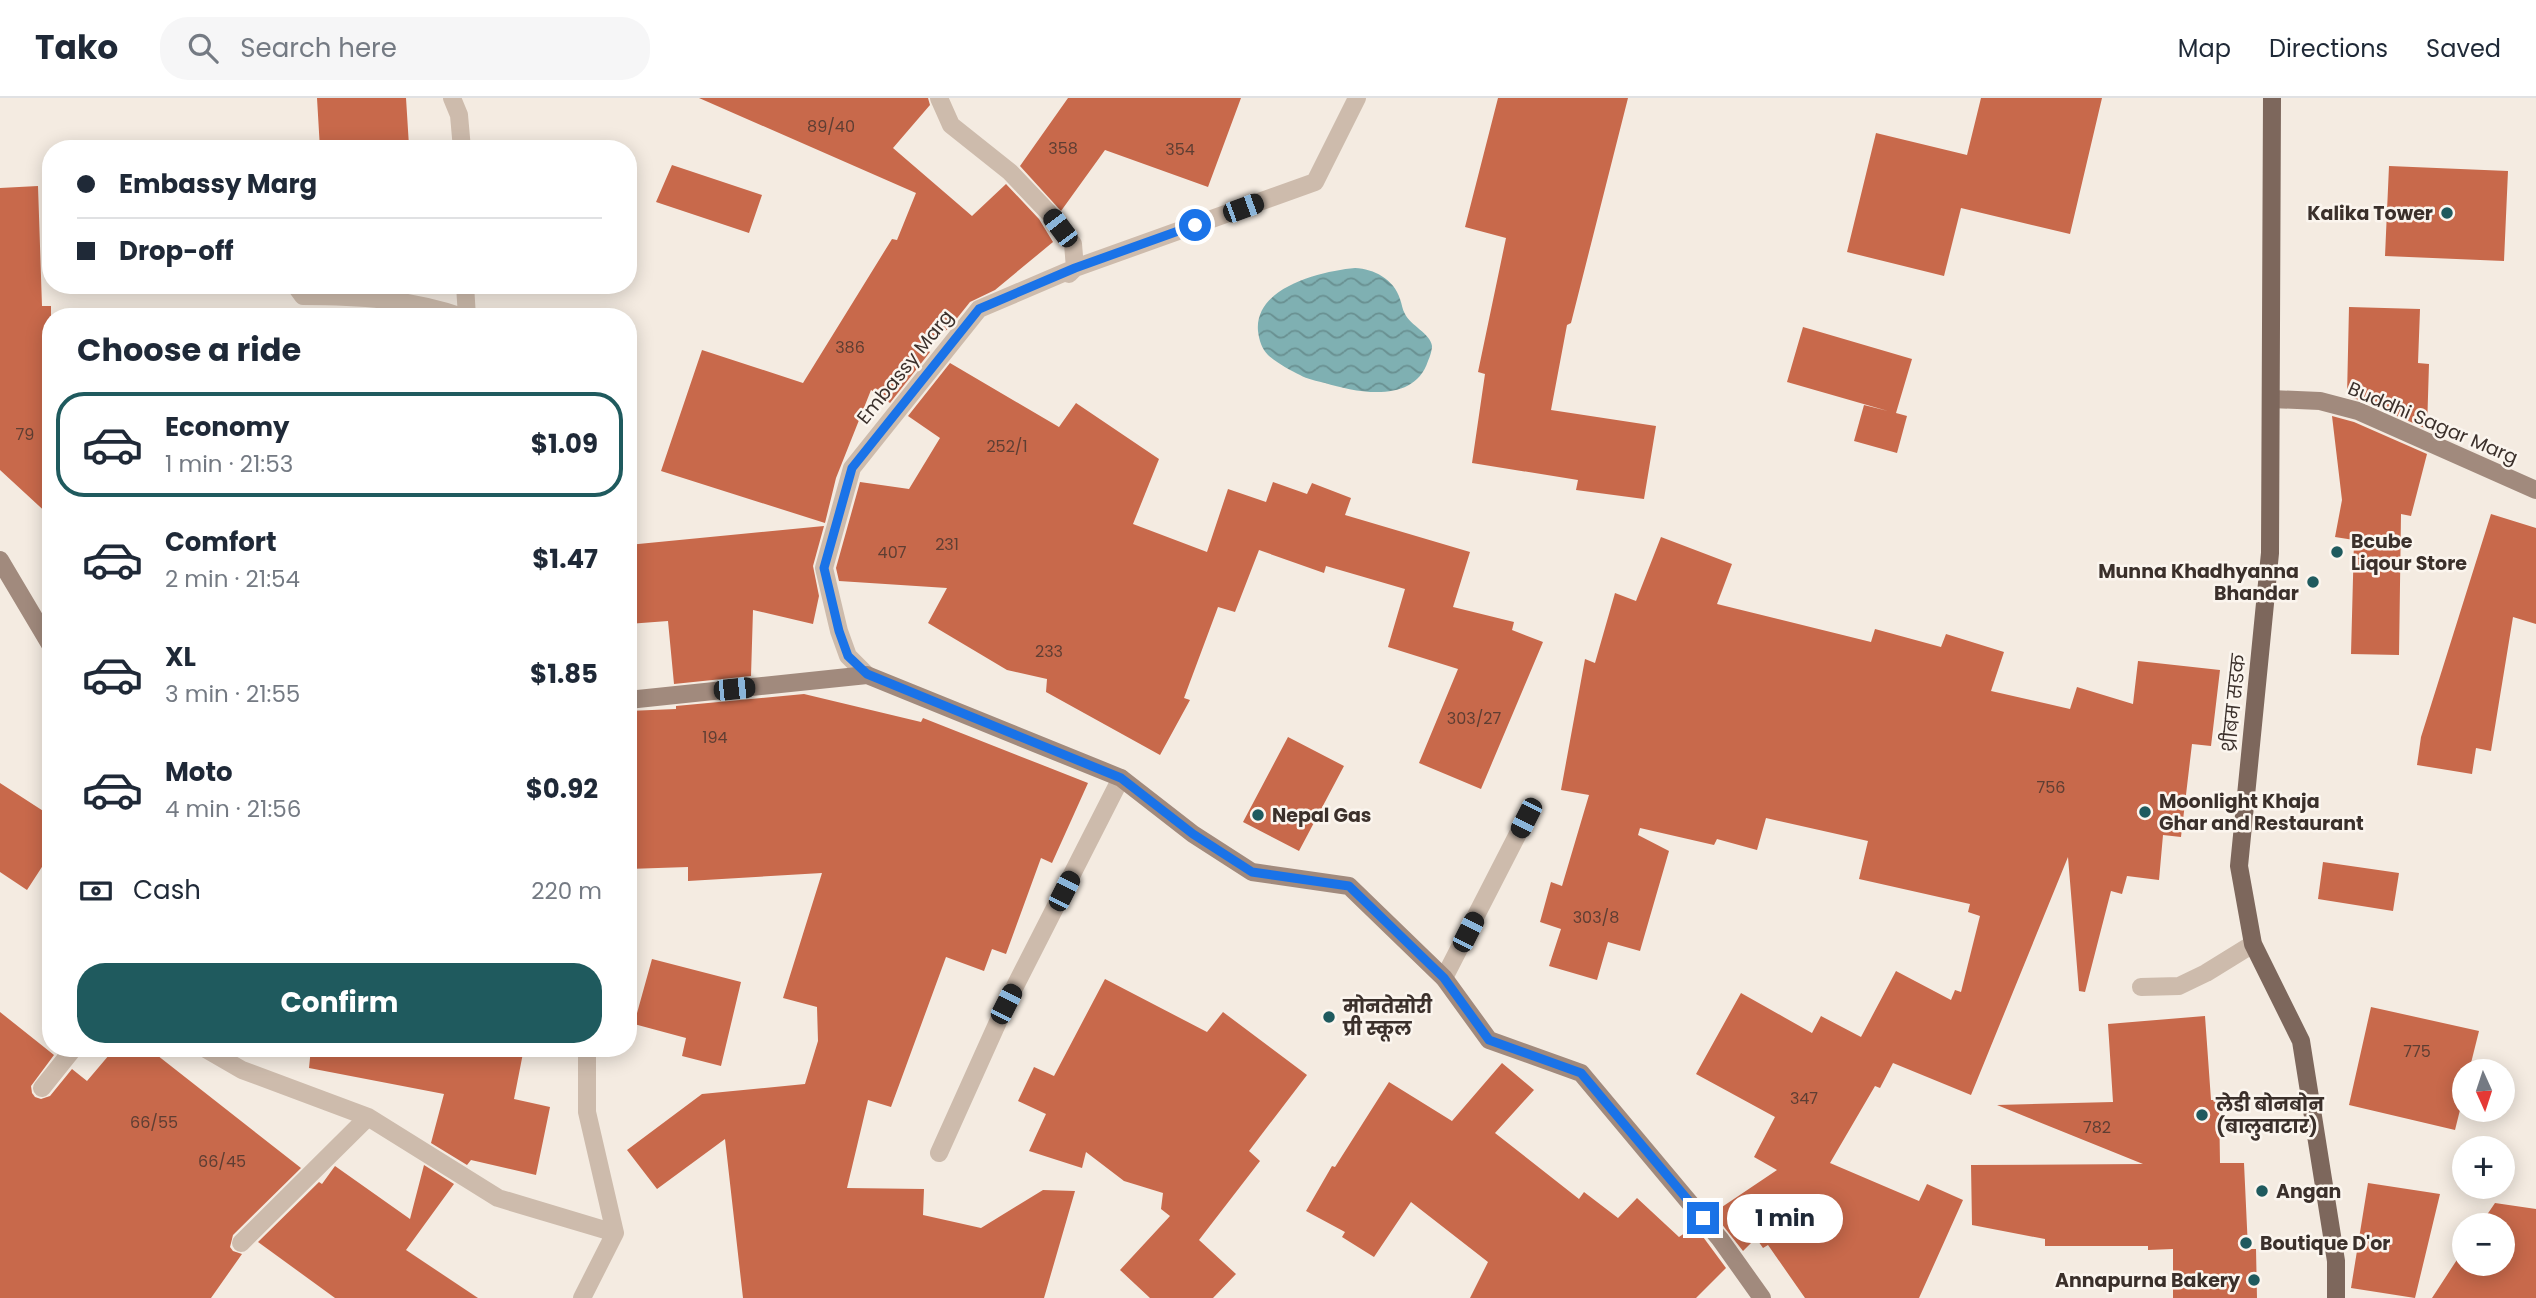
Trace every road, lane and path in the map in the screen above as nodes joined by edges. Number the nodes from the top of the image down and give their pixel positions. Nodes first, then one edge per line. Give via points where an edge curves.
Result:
1 (452, 98) edge
2 (939, 98) edge
3 (1357, 98) edge
4 (2272, 98) edge
5 (461, 140) edge
6 (1075, 268) junction
7 (1054, 289) dead end
8 (302, 294) edge
9 (438, 308) edge
10 (2271, 399) junction
11 (2536, 490) edge
12 (0, 560) edge
13 (42, 631) edge
14 (867, 674) junction
15 (637, 699) edge
16 (1121, 778) junction
17 (1526, 818) dead end
18 (2253, 944) junction
19 (1444, 978) junction
20 (2141, 987) dead end
21 (67, 1057) edge
22 (220, 1057) edge
23 (587, 1057) edge
24 (42, 1088) dead end
25 (368, 1117) junction
26 (939, 1153) dead end
27 (615, 1233) junction
28 (241, 1242) dead end
29 (582, 1298) edge
30 (1762, 1298) edge
31 (2336, 1298) edge

1 - 5 street
2 - 6 street via 951,125 1010,172 1048,212 1073,244
3 - 6 street, Embassy Marg via 1315,182
4 - 10 main road, थ्रीबम सडक
6 - 7 street
6 - 14 street, Embassy Marg via 979,309 852,468 824,568 848,656
8 - 9 street
10 - 11 street, Buddhi Sagar Marg via 2320,401 2358,411
10 - 18 main road, थ्रीबम सडक via 2270,553 2239,866
12 - 13 street
14 - 15 street
14 - 16 street
16 - 19 street via 1193,834 1252,872 1349,886
16 - 26 street via 1006,1004
17 - 19 street
18 - 20 street via 2179,986
18 - 31 main road, थ्रीबम सडक via 2301,1041 2336,1261
19 - 30 street via 1489,1040 1581,1073 1720,1239
21 - 24 street
22 - 25 street via 242,1070
23 - 27 street via 587,1112
25 - 27 street via 498,1198
25 - 28 street
27 - 29 street

